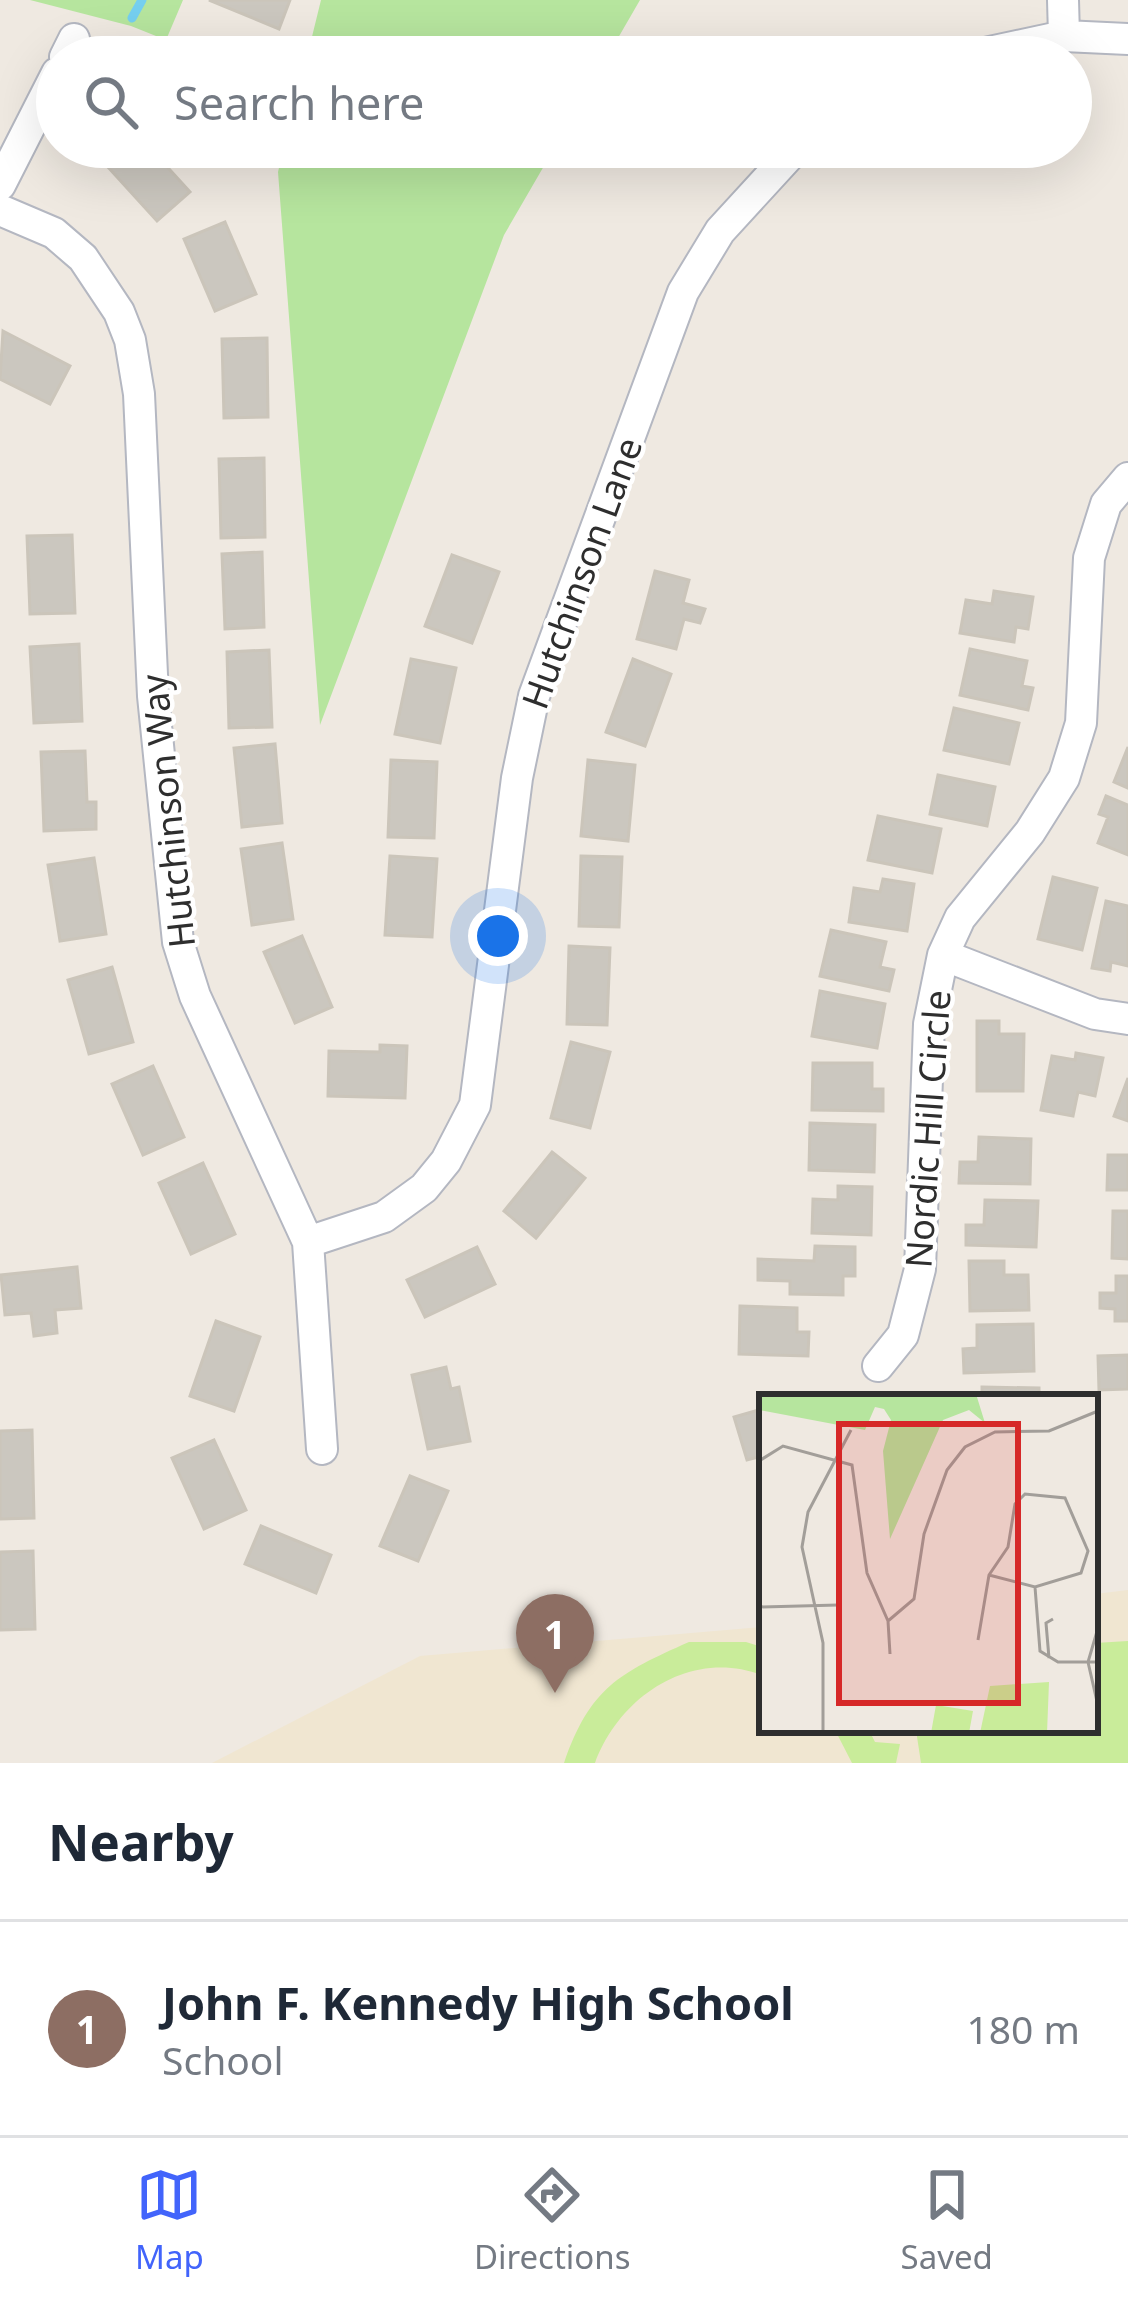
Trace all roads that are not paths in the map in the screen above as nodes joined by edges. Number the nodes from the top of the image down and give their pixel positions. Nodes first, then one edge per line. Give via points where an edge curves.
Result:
1 (1063, 0) edge
2 (1064, 36) edge
3 (1092, 37) edge
4 (1128, 39) edge
5 (36, 114) edge
6 (778, 168) edge
7 (0, 185) edge
8 (0, 210) edge
9 (1128, 478) edge
10 (943, 955) junction
11 (1128, 1018) edge
12 (308, 1242) junction
13 (878, 1366) dead end
14 (322, 1448) dead end

1 - 2 street
3 - 4 street
5 - 7 street
6 - 12 street, Hutchinson Lane via 720,231 683,292 534,696 475,1105 424,1188 384,1217
8 - 12 street, Hutchinson Way via 54,233 83,258 130,340 178,942
9 - 10 street, Nordic Hill Circle via 1106,504 1089,559 1081,723 1064,778 960,918
10 - 11 street, Nordic Hill Circle via 1095,1014
10 - 13 street, Nordic Hill Circle via 928,1024 920,1269 903,1335
12 - 14 street, Hutchinson Way

